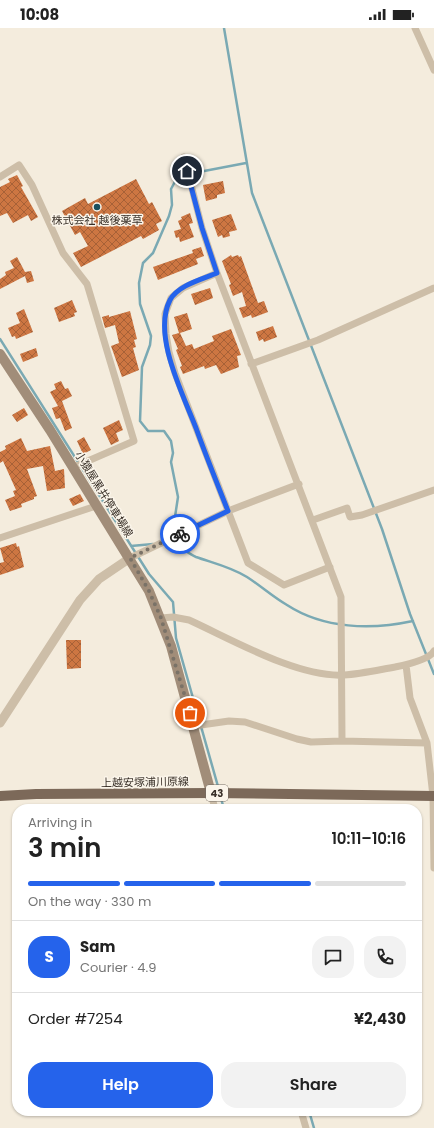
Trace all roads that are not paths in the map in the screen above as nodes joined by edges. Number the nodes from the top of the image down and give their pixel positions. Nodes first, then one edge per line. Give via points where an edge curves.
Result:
1 (415, 28) edge
2 (434, 70) edge
3 (184, 157) dead end
4 (0, 177) edge
5 (217, 273) junction
6 (434, 288) edge
7 (0, 354) edge
8 (251, 364) junction
9 (74, 467) junction
10 (299, 484) junction
11 (434, 490) edge
12 (96, 506) junction
13 (228, 511) junction
14 (313, 520) junction
15 (0, 538) edge
16 (130, 558) junction
17 (330, 567) junction
18 (161, 618) junction
19 (433, 653) edge
20 (406, 665) junction
21 (343, 675) junction
22 (0, 723) edge
23 (194, 726) junction
24 (342, 741) junction
25 (427, 743) junction
26 (211, 793) junction
27 (0, 796) edge
28 (434, 796) edge
29 (214, 804) edge
30 (434, 868) edge
31 (302, 1116) edge
32 (306, 1128) edge

1 - 2 street
3 - 5 street via 202,228
4 - 9 street via 19,165 32,186 63,253 86,284 134,441
5 - 8 street
5 - 13 street via 183,288 171,298 165,314 166,334 175,374
6 - 8 street via 318,340
7 - 9 main road, 小猿屋黒井停車場線
8 - 10 street
9 - 12 main road, 小猿屋黒井停車場線
10 - 13 street
10 - 14 street
11 - 14 street via 362,515 350,517 347,508
12 - 15 street
12 - 16 main road, 小猿屋黒井停車場線
13 - 16 street
13 - 17 street via 248,563 265,575 284,585
14 - 17 street
16 - 18 main road, 小猿屋黒井停車場線
16 - 22 street via 99,579 80,600
17 - 21 street via 341,597
18 - 21 street via 189,620 290,666 317,673
18 - 23 main road, 小猿屋黒井停車場線
19 - 20 street
20 - 21 street
20 - 25 street via 410,698
21 - 24 street
23 - 24 street via 229,721 244,722 311,742
23 - 26 main road, 小猿屋黒井停車場線
24 - 25 street
25 - 28 street
26 - 27 main road, 上越安塚浦川原線 / 43
26 - 28 main road, 上越安塚浦川原線 / 43
26 - 29 street
28 - 30 street
31 - 32 street

